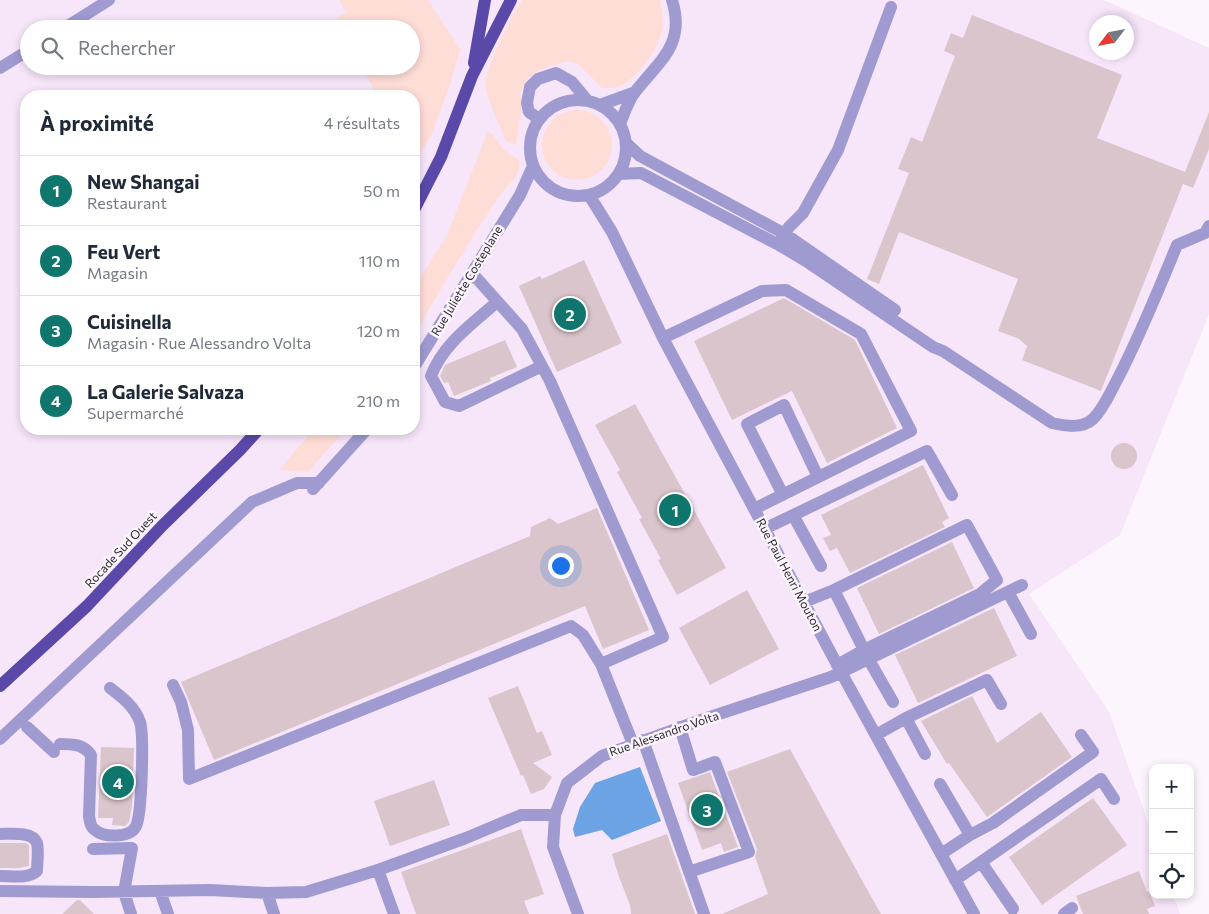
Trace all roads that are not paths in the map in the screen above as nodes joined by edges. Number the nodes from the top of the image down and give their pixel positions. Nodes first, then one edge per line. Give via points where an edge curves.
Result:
1 (109, 0) edge
2 (485, 0) edge
3 (511, 0) edge
4 (672, 0) edge
5 (890, 7) dead end
6 (77, 20) edge
7 (20, 56) edge
8 (0, 68) edge
9 (472, 76) junction
10 (634, 94) junction
11 (587, 100) junction
12 (600, 105) junction
13 (539, 119) junction
14 (620, 124) junction
15 (626, 143) junction
16 (533, 166) junction
17 (619, 174) junction
18 (545, 184) junction
19 (595, 193) junction
20 (520, 195) junction
21 (420, 198) edge
22 (1209, 226) edge
23 (782, 239) junction
24 (472, 273) junction
25 (497, 302) junction
26 (663, 338) junction
27 (420, 357) edge
28 (542, 366) junction
29 (254, 435) edge
30 (363, 435) edge
31 (818, 477) junction
32 (952, 494) dead end
33 (783, 495) junction
34 (754, 509) junction
35 (793, 515) junction
36 (764, 529) junction
37 (821, 566) dead end
38 (1022, 585) dead end
39 (834, 590) junction
40 (1008, 592) junction
41 (804, 602) junction
42 (1031, 634) dead end
43 (866, 655) junction
44 (601, 664) junction
45 (839, 669) junction
46 (174, 685) dead end
47 (0, 686) edge
48 (110, 688) dead end
49 (893, 702) dead end
50 (1002, 704) dead end
51 (906, 718) junction
52 (27, 727) dead end
53 (680, 727) junction
54 (876, 735) junction
55 (1081, 735) dead end
56 (0, 739) edge
57 (638, 742) junction
58 (925, 754) dead end
59 (940, 784) dead end
60 (1114, 799) dead end
61 (555, 815) junction
62 (0, 834) edge
63 (970, 835) junction
64 (94, 849) dead end
65 (941, 854) junction
66 (981, 862) junction
67 (378, 870) junction
68 (690, 872) junction
69 (0, 876) edge
70 (955, 880) junction
71 (0, 891) edge
72 (160, 891) junction
73 (124, 892) junction
74 (267, 893) junction
75 (1013, 909) dead end
76 (131, 914) edge
77 (168, 914) edge
78 (274, 914) edge
79 (394, 914) edge
80 (578, 914) edge
81 (704, 914) edge
82 (974, 914) edge

1 - 6 street
2 - 9 main road
3 - 9 main road
4 - 10 street via 675,35 665,58
5 - 23 street via 838,150 803,213
7 - 8 street
9 - 21 main road via 441,158
10 - 12 street
10 - 14 street
11 - 12 street
11 - 13 street via 567,100 554,105
11 - 13 street via 572,82 556,73 538,79 530,87 527,103 529,112
12 - 14 street
13 - 16 street via 530,138
14 - 15 street
15 - 17 street via 625,159
15 - 23 street via 640,156
16 - 18 street
16 - 20 street, Rue Juliette Costeplane
17 - 19 street via 611,184
17 - 23 street via 641,173
18 - 19 street via 576,197
18 - 20 street
19 - 26 street, Rue Paul Henri Mouton
20 - 24 street, Rue Juliette Costeplane
22 - 23 street via 1205,233 1176,245 1132,351 1092,420 1067,426 1052,423 933,347 806,260
24 - 25 street
24 - 27 street, Rue Juliette Costeplane
25 - 28 street via 522,329
25 - 28 street via 457,337 436,362 431,376 445,402 459,406
26 - 31 street via 762,291 778,290 786,290 861,334 911,431
26 - 34 street, Rue Paul Henri Mouton
28 - 44 street via 663,637
29 - 47 main road, Rocade Sud Ouest via 87,606
30 - 56 street via 315,487 297,483 252,502
31 - 33 street
31 - 33 street via 784,405 747,424
32 - 35 street via 927,450
33 - 34 street
34 - 36 street, Rue Paul Henri Mouton
35 - 36 street
35 - 37 street
36 - 41 street, Rue Paul Henri Mouton
38 - 40 street
39 - 41 street
39 - 43 street
39 - 43 street via 967,525 997,580 980,594
40 - 42 street
40 - 43 street
41 - 45 street, Rue Paul Henri Mouton
43 - 45 street, Rue Alessandro Volta
43 - 49 street
44 - 46 street via 583,635 571,626 189,779 188,730
44 - 57 street
45 - 53 street, Rue Alessandro Volta via 822,681
45 - 54 street, Rue Paul Henri Mouton
48 - 52 street via 122,696 140,723 139,815 136,827 128,834 103,834 90,824 91,755 87,749 75,744 57,748
50 - 51 street via 987,680
51 - 54 street
51 - 58 street
53 - 57 street, Rue Alessandro Volta
53 - 68 street via 693,770 714,762 749,852
54 - 65 street, Rue Paul Henri Mouton
55 - 63 street via 1093,752 993,823
57 - 61 street, Rue Alessandro Volta via 602,756 568,783
57 - 68 street
59 - 63 street
60 - 66 street via 1101,779
61 - 67 street via 521,815
61 - 80 street, Rue Alessandro Volta via 554,847
62 - 69 street via 33,837 37,842 37,871 32,875
63 - 65 street
64 - 73 street via 132,848
65 - 70 street, Rue Paul Henri Mouton
66 - 70 street
66 - 75 street
67 - 74 street via 306,892
67 - 79 street
68 - 81 street
70 - 82 street, Rue Paul Henri Mouton
71 - 73 street
72 - 73 street
72 - 74 street
72 - 77 street
73 - 76 street
74 - 78 street

